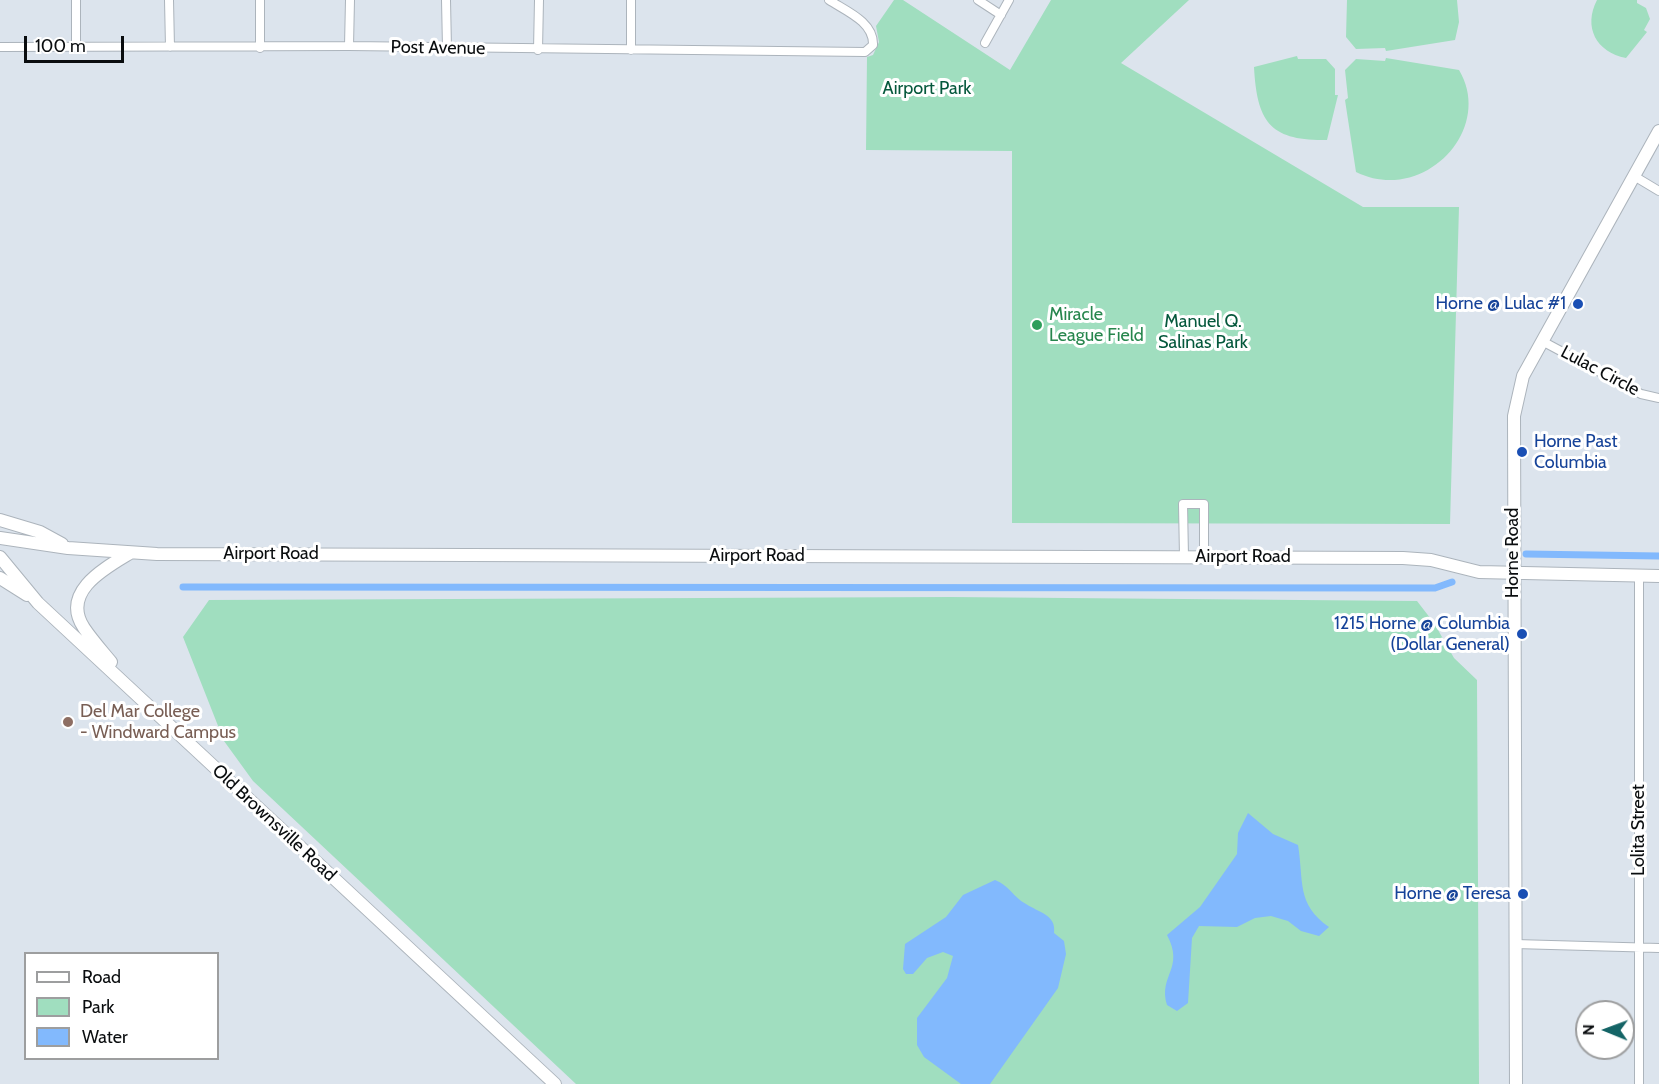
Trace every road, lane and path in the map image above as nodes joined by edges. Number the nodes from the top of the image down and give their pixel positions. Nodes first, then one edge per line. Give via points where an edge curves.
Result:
1 (76, 0) edge
2 (169, 0) edge
3 (260, 0) edge
4 (350, 0) edge
5 (446, 0) edge
6 (539, 0) edge
7 (631, 0) edge
8 (829, 0) edge
9 (978, 0) edge
10 (1009, 0) edge
11 (1001, 15) junction
12 (985, 43) dead end
13 (75, 46) junction
14 (349, 46) junction
15 (0, 47) edge
16 (170, 47) junction
17 (260, 48) junction
18 (447, 48) junction
19 (538, 50) junction
20 (631, 50) junction
21 (1659, 131) edge
22 (1634, 176) junction
23 (1659, 190) edge
24 (1542, 341) junction
25 (1659, 398) edge
26 (0, 520) edge
27 (0, 538) edge
28 (68, 548) junction
29 (130, 553) junction
30 (0, 557) edge
31 (1184, 557) junction
32 (1204, 557) junction
33 (1512, 574) junction
34 (1639, 576) junction
35 (1659, 576) edge
36 (0, 578) edge
37 (38, 603) junction
38 (131, 690) junction
39 (1515, 944) junction
40 (1639, 946) junction
41 (1659, 948) edge
42 (555, 1084) edge
43 (1516, 1084) edge
44 (1639, 1084) edge

1 - 13 street
2 - 16 street
3 - 17 street
4 - 14 street
5 - 18 street
6 - 19 street
7 - 20 street
8 - 20 street, Post Avenue via 868,26 873,45 866,52
9 - 11 street
10 - 11 street
11 - 12 street
13 - 15 street, Post Avenue
13 - 16 street, Post Avenue
14 - 17 street, Post Avenue
14 - 18 street, Post Avenue
16 - 17 street, Post Avenue
18 - 19 street, Post Avenue
19 - 20 street, Post Avenue
21 - 22 main road, Horne Road
22 - 23 street
22 - 24 main road, Horne Road
24 - 25 street, Lulac Circle via 1641,394
24 - 33 main road, Horne Road via 1523,376 1514,416
26 - 28 main road via 40,532
27 - 28 main road, Airport Road
28 - 29 main road, Airport Road
29 - 31 main road, Airport Road
29 - 38 main road via 96,573 87,583 79,611 82,626
30 - 37 main road, Old Brownsville Road
31 - 32 main road, Airport Road
31 - 32 street via 1184,504 1204,504
32 - 33 main road, Airport Road via 1403,558
33 - 34 main road, Airport Road
33 - 39 main road, Horne Road
34 - 35 main road, Airport Road
34 - 40 street, Lolita Street
36 - 37 main road
37 - 38 main road, Old Brownsville Road
38 - 42 main road, Old Brownsville Road
39 - 40 street
39 - 43 main road, Horne Road
40 - 41 street
40 - 44 street, Lolita Street

